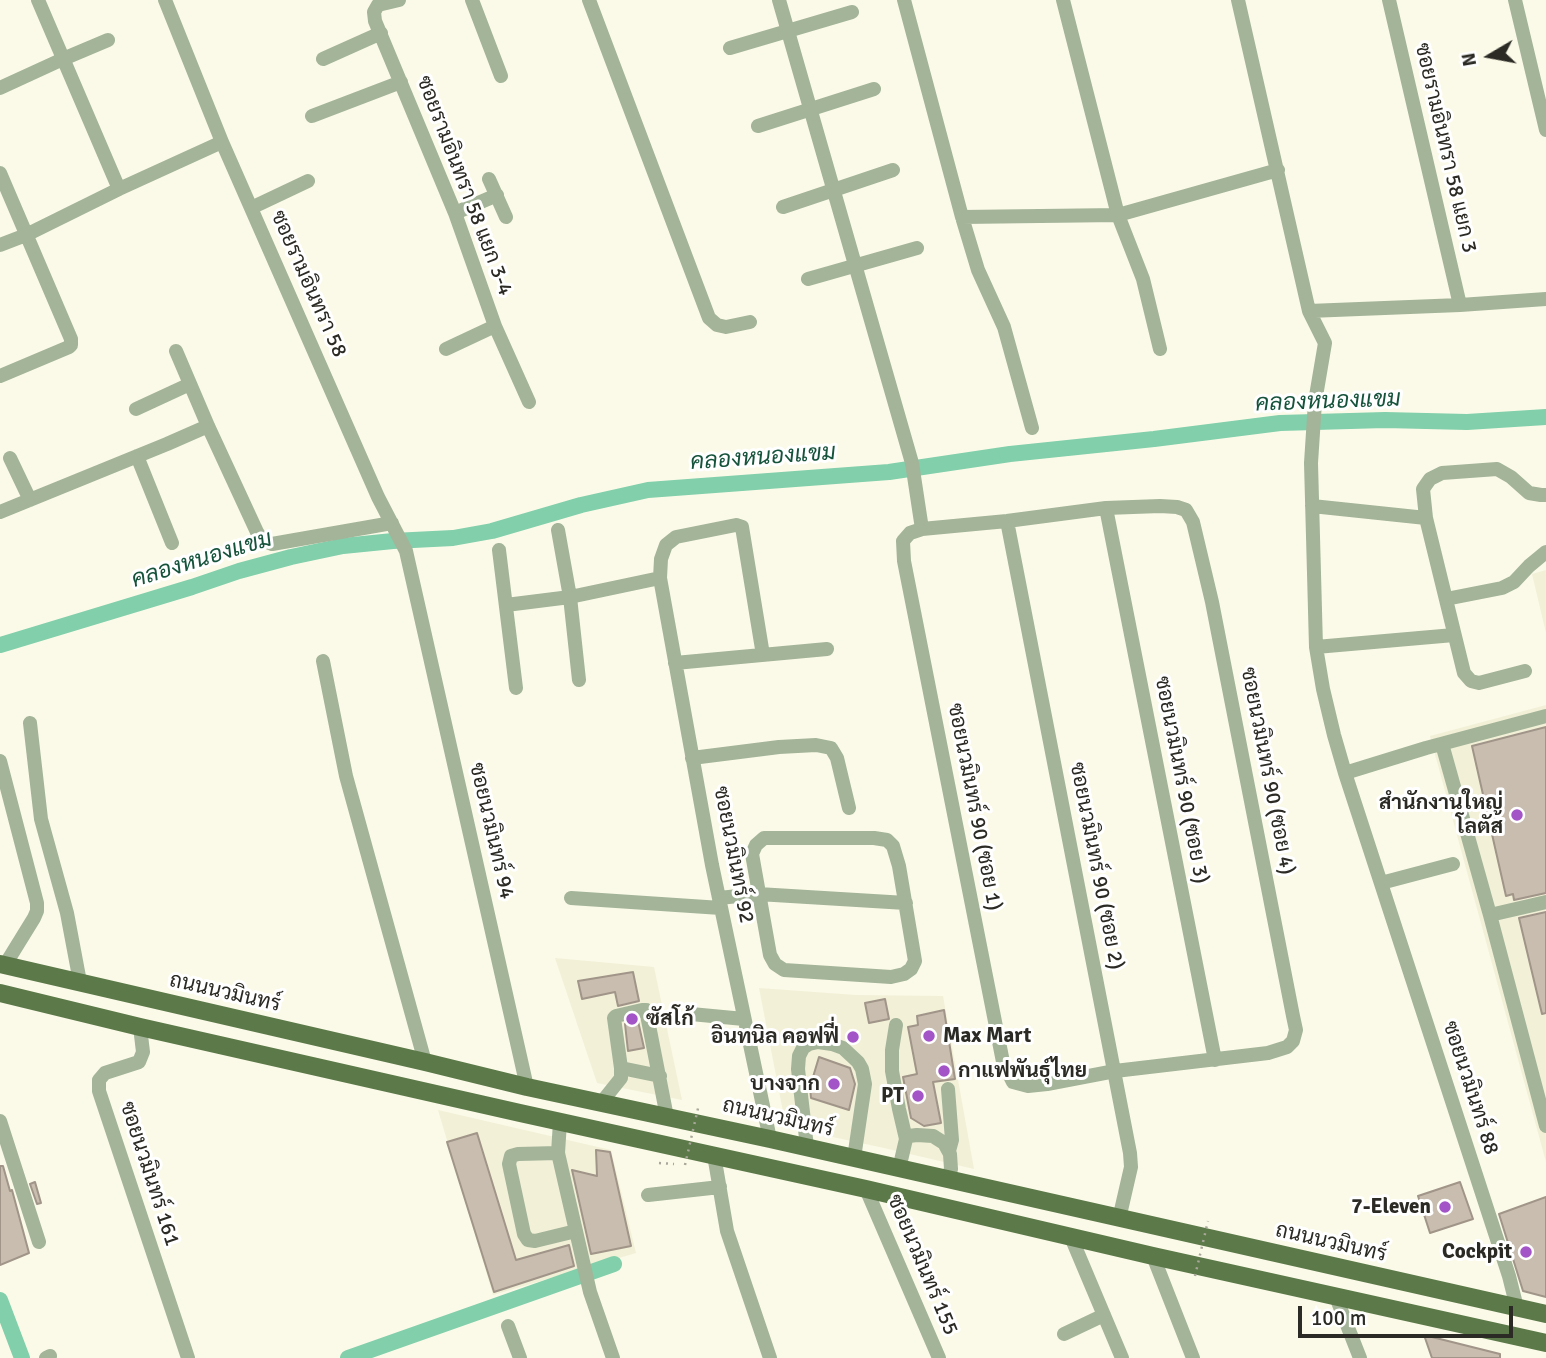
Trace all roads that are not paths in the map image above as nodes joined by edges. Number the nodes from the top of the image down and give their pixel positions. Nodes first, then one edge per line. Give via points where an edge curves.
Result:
1 (38, 0) edge
2 (165, 0) edge
3 (396, 0) edge
4 (472, 0) edge
5 (589, 0) edge
6 (779, 0) edge
7 (904, 0) edge
8 (1063, 0) edge
9 (1238, 0) edge
10 (1390, 0) edge
11 (1515, 0) edge
12 (852, 12) dead end
13 (788, 31) junction
14 (381, 33) junction
15 (108, 40) dead end
16 (730, 48) dead end
17 (63, 59) junction
18 (323, 59) dead end
19 (501, 76) dead end
20 (401, 82) junction
21 (0, 88) edge
22 (874, 89) dead end
23 (810, 110) junction
24 (312, 116) dead end
25 (758, 126) dead end
26 (1546, 130) edge
27 (222, 142) junction
28 (893, 170) dead end
29 (1278, 170) junction
30 (0, 173) edge
31 (489, 180) dead end
32 (308, 181) dead end
33 (119, 189) junction
34 (834, 191) junction
35 (497, 195) junction
36 (783, 207) dead end
37 (251, 208) junction
38 (455, 213) junction
39 (1118, 215) junction
40 (506, 217) dead end
41 (962, 217) junction
42 (26, 235) junction
43 (0, 245) edge
44 (917, 248) dead end
45 (855, 265) junction
46 (808, 279) dead end
47 (1546, 299) edge
48 (1460, 305) junction
49 (1309, 311) junction
50 (750, 322) dead end
51 (495, 326) junction
52 (446, 349) dead end
53 (1160, 349) dead end
54 (176, 351) dead end
55 (0, 376) edge
56 (190, 384) junction
57 (529, 402) dead end
58 (136, 409) dead end
59 (208, 426) junction
60 (1032, 428) dead end
61 (137, 457) junction
62 (10, 458) dead end
63 (1546, 495) edge
64 (30, 500) junction
65 (1312, 506) junction
66 (1106, 508) junction
67 (0, 512) edge
68 (1426, 518) junction
69 (1007, 521) junction
70 (393, 525) junction
71 (922, 529) junction
72 (558, 530) dead end
73 (172, 543) dead end
74 (499, 550) dead end
75 (1546, 552) edge
76 (660, 578) junction
77 (413, 584) joint
78 (569, 597) junction
79 (1446, 599) junction
80 (506, 605) junction
81 (1454, 635) junction
82 (1316, 647) junction
83 (827, 649) dead end
84 (763, 655) junction
85 (323, 662) dead end
86 (675, 663) junction
87 (1525, 671) dead end
88 (579, 680) dead end
89 (516, 688) dead end
90 (1546, 716) edge
91 (30, 723) dead end
92 (1442, 744) junction
93 (692, 758) junction
94 (0, 761) edge
95 (1345, 773) junction
96 (849, 807) dead end
97 (1453, 864) dead end
98 (1381, 883) junction
99 (758, 894) junction
100 (571, 898) dead end
101 (1546, 902) edge
102 (720, 903) junction
103 (906, 903) junction
104 (1490, 915) junction
105 (2, 965) edge
106 (80, 982) junction
107 (0, 993) edge
108 (691, 1014) dead end
109 (744, 1019) junction
110 (896, 1025) dead end
111 (141, 1027) junction
112 (1214, 1060) junction
113 (425, 1062) junction
114 (621, 1068) junction
115 (1115, 1071) junction
116 (660, 1076) junction
117 (527, 1087) junction
118 (948, 1089) dead end
119 (601, 1103) junction
120 (520, 1113) junction
121 (667, 1117) junction
122 (0, 1122) edge
123 (561, 1122) junction
124 (1546, 1126) edge
125 (770, 1139) junction
126 (906, 1139) junction
127 (807, 1147) junction
128 (948, 1151) junction
129 (558, 1153) junction
130 (714, 1155) junction
131 (854, 1158) junction
132 (899, 1169) junction
133 (947, 1180) junction
134 (720, 1187) junction
135 (866, 1189) junction
136 (648, 1195) dead end
137 (1119, 1219) junction
138 (576, 1231) junction
139 (1071, 1237) junction
140 (39, 1242) dead end
141 (1153, 1256) junction
142 (1336, 1297) junction
143 (1517, 1308) junction
144 (1546, 1314) edge
145 (1104, 1315) junction
146 (508, 1326) dead end
147 (1065, 1334) dead end
148 (1512, 1335) junction
149 (1546, 1343) edge
150 (188, 1358) edge
151 (520, 1358) edge
152 (613, 1358) edge
153 (770, 1358) edge
154 (939, 1358) edge
155 (1122, 1358) edge
156 (1193, 1358) edge
157 (1360, 1358) edge

1 - 17 street
2 - 27 street, ซอยรามอินทรา 58
3 - 14 street, ซอยรามอินทรา 58 แยก 3-4 via 375,8
4 - 19 street
5 - 50 street via 709,318 726,327
6 - 13 street
7 - 41 street
8 - 39 street
9 - 29 street, ซอยนวมินทร์ 88
10 - 48 street, ซอยรามอินทรา 58 แยก 3
11 - 26 street
12 - 13 street
13 - 16 street
13 - 23 street
14 - 18 street
14 - 20 street, ซอยรามอินทรา 58 แยก 3-4
15 - 17 street
17 - 21 street
17 - 33 street
20 - 24 street
20 - 38 street, ซอยรามอินทรา 58 แยก 3-4
22 - 23 street
23 - 25 street
23 - 34 street
27 - 33 street
27 - 37 street, ซอยรามอินทรา 58
28 - 34 street
29 - 39 street
29 - 49 street, ซอยนวมินทร์ 88
30 - 42 street
31 - 35 street
32 - 37 street
33 - 42 street
34 - 36 street
34 - 45 street
35 - 38 street
35 - 40 street
37 - 70 street, ซอยรามอินทรา 58
38 - 51 street, ซอยรามอินทรา 58 แยก 3-4
39 - 41 street
39 - 53 street via 1143,279
41 - 60 street via 978,270 1004,327
42 - 43 street
42 - 55 street via 71,345
44 - 45 street
45 - 46 street
45 - 71 street via 912,463
47 - 48 street
48 - 49 street
49 - 65 street, ซอยนวมินทร์ 88 via 1325,343 1313,427
51 - 52 street
51 - 57 street, ซอยรามอินทรา 58 แยก 3-4
54 - 56 street
56 - 58 street
56 - 59 street
59 - 61 street
59 - 70 street via 262,540 272,544
61 - 64 street
61 - 73 street
62 - 64 street
63 - 68 street via 1529,493 1497,469 1442,473 1423,489
64 - 67 street
65 - 68 street
65 - 82 street, ซอยนวมินทร์ 88
66 - 69 street
66 - 112 street, ซอยนวมินทร์ 90 (ซอย 3)
66 - 112 street, ซอยนวมินทร์ 90 (ซอย 4) via 1177,507 1186,510 1192,522 1212,602 1296,1030 1287,1047
68 - 79 street
69 - 71 street
69 - 115 street, ซอยนวมินทร์ 90 (ซอย 2)
70 - 77 street, ซอยรามอินทรา 58 via 406,551
71 - 115 street, ซอยนวมินทร์ 90 (ซอย 1) via 903,541 904,561 1003,1062 1013,1082 1028,1086
72 - 78 street
74 - 80 street
75 - 79 street via 1502,589
76 - 78 street
76 - 84 street, ซอยนวมินทร์ 92 via 666,545 676,537 742,527
76 - 86 street, ซอยนวมินทร์ 92
77 - 117 street, ซอยนวมินทร์ 94
78 - 80 street
78 - 88 street
79 - 81 street
80 - 89 street
81 - 82 street
81 - 87 street via 1464,673 1471,681
82 - 95 street, ซอยนวมินทร์ 88
83 - 84 street
84 - 86 street
85 - 113 street via 346,776
86 - 93 street, ซอยนวมินทร์ 92
90 - 92 street
91 - 106 street via 41,819
92 - 95 street
92 - 104 street
93 - 96 street via 779,747 831,748
93 - 102 street, ซอยนวมินทร์ 92
94 - 105 street via 37,903 34,918
95 - 98 street, ซอยนวมินทร์ 88
97 - 98 street
98 - 143 street, ซอยนวมินทร์ 88
99 - 102 street
99 - 103 street
99 - 103 street via 752,854 764,838 874,838 887,839 893,846
99 - 103 street via 770,955 779,968 864,976 891,977 911,969 915,961
100 - 102 street
101 - 104 street
102 - 109 street, ซอยนวมินทร์ 92
104 - 124 street
105 - 106 main road, ถนนนวมินทร์
106 - 113 main road, ถนนนวมินทร์
107 - 111 main road
108 - 109 street
109 - 125 street, ซอยนวมินทร์ 92
110 - 126 street via 892,1071
111 - 120 main road
111 - 150 street, ซอยนวมินทร์ 161 via 139,1062 105,1073 99,1091
112 - 115 street
113 - 117 main road, ถนนนวมินทร์
114 - 116 street
114 - 116 street via 614,1018 642,1010 647,1012
114 - 119 street via 621,1078
115 - 137 street, ซอยนวมินทร์ 90 (ซอย 2) via 1131,1160
116 - 121 street
117 - 119 main road, ถนนนวมินทร์
117 - 120 main road
118 - 128 street via 953,1140
119 - 121 main road, ถนนนวมินทร์
120 - 123 main road
121 - 125 main road, ถนนนวมินทร์
122 - 140 street
123 - 129 street
123 - 130 main road
125 - 127 main road, ถนนนวมินทร์
126 - 128 street via 933,1136
126 - 132 street
127 - 131 main road, ถนนนวมินทร์
127 - 131 street via 799,1056 809,1044 832,1044 858,1062 865,1084
128 - 133 street
129 - 138 street
129 - 138 street via 511,1156 524,1234 535,1241
130 - 134 street
130 - 135 main road
131 - 132 main road, ถนนนวมินทร์
132 - 133 main road, ถนนนวมินทร์
133 - 137 main road, ถนนนวมินทร์
134 - 136 street
134 - 153 street via 727,1231
135 - 139 main road
135 - 154 street, ซอยนวมินทร์ 155
137 - 143 main road, ถนนนวมินทร์
138 - 152 street via 590,1292
139 - 141 main road
139 - 145 street
141 - 142 main road
141 - 156 street
142 - 148 main road
142 - 157 street
143 - 144 main road, ถนนนวมินทร์
143 - 148 main road
145 - 147 street
145 - 155 street
146 - 151 street
148 - 149 main road

